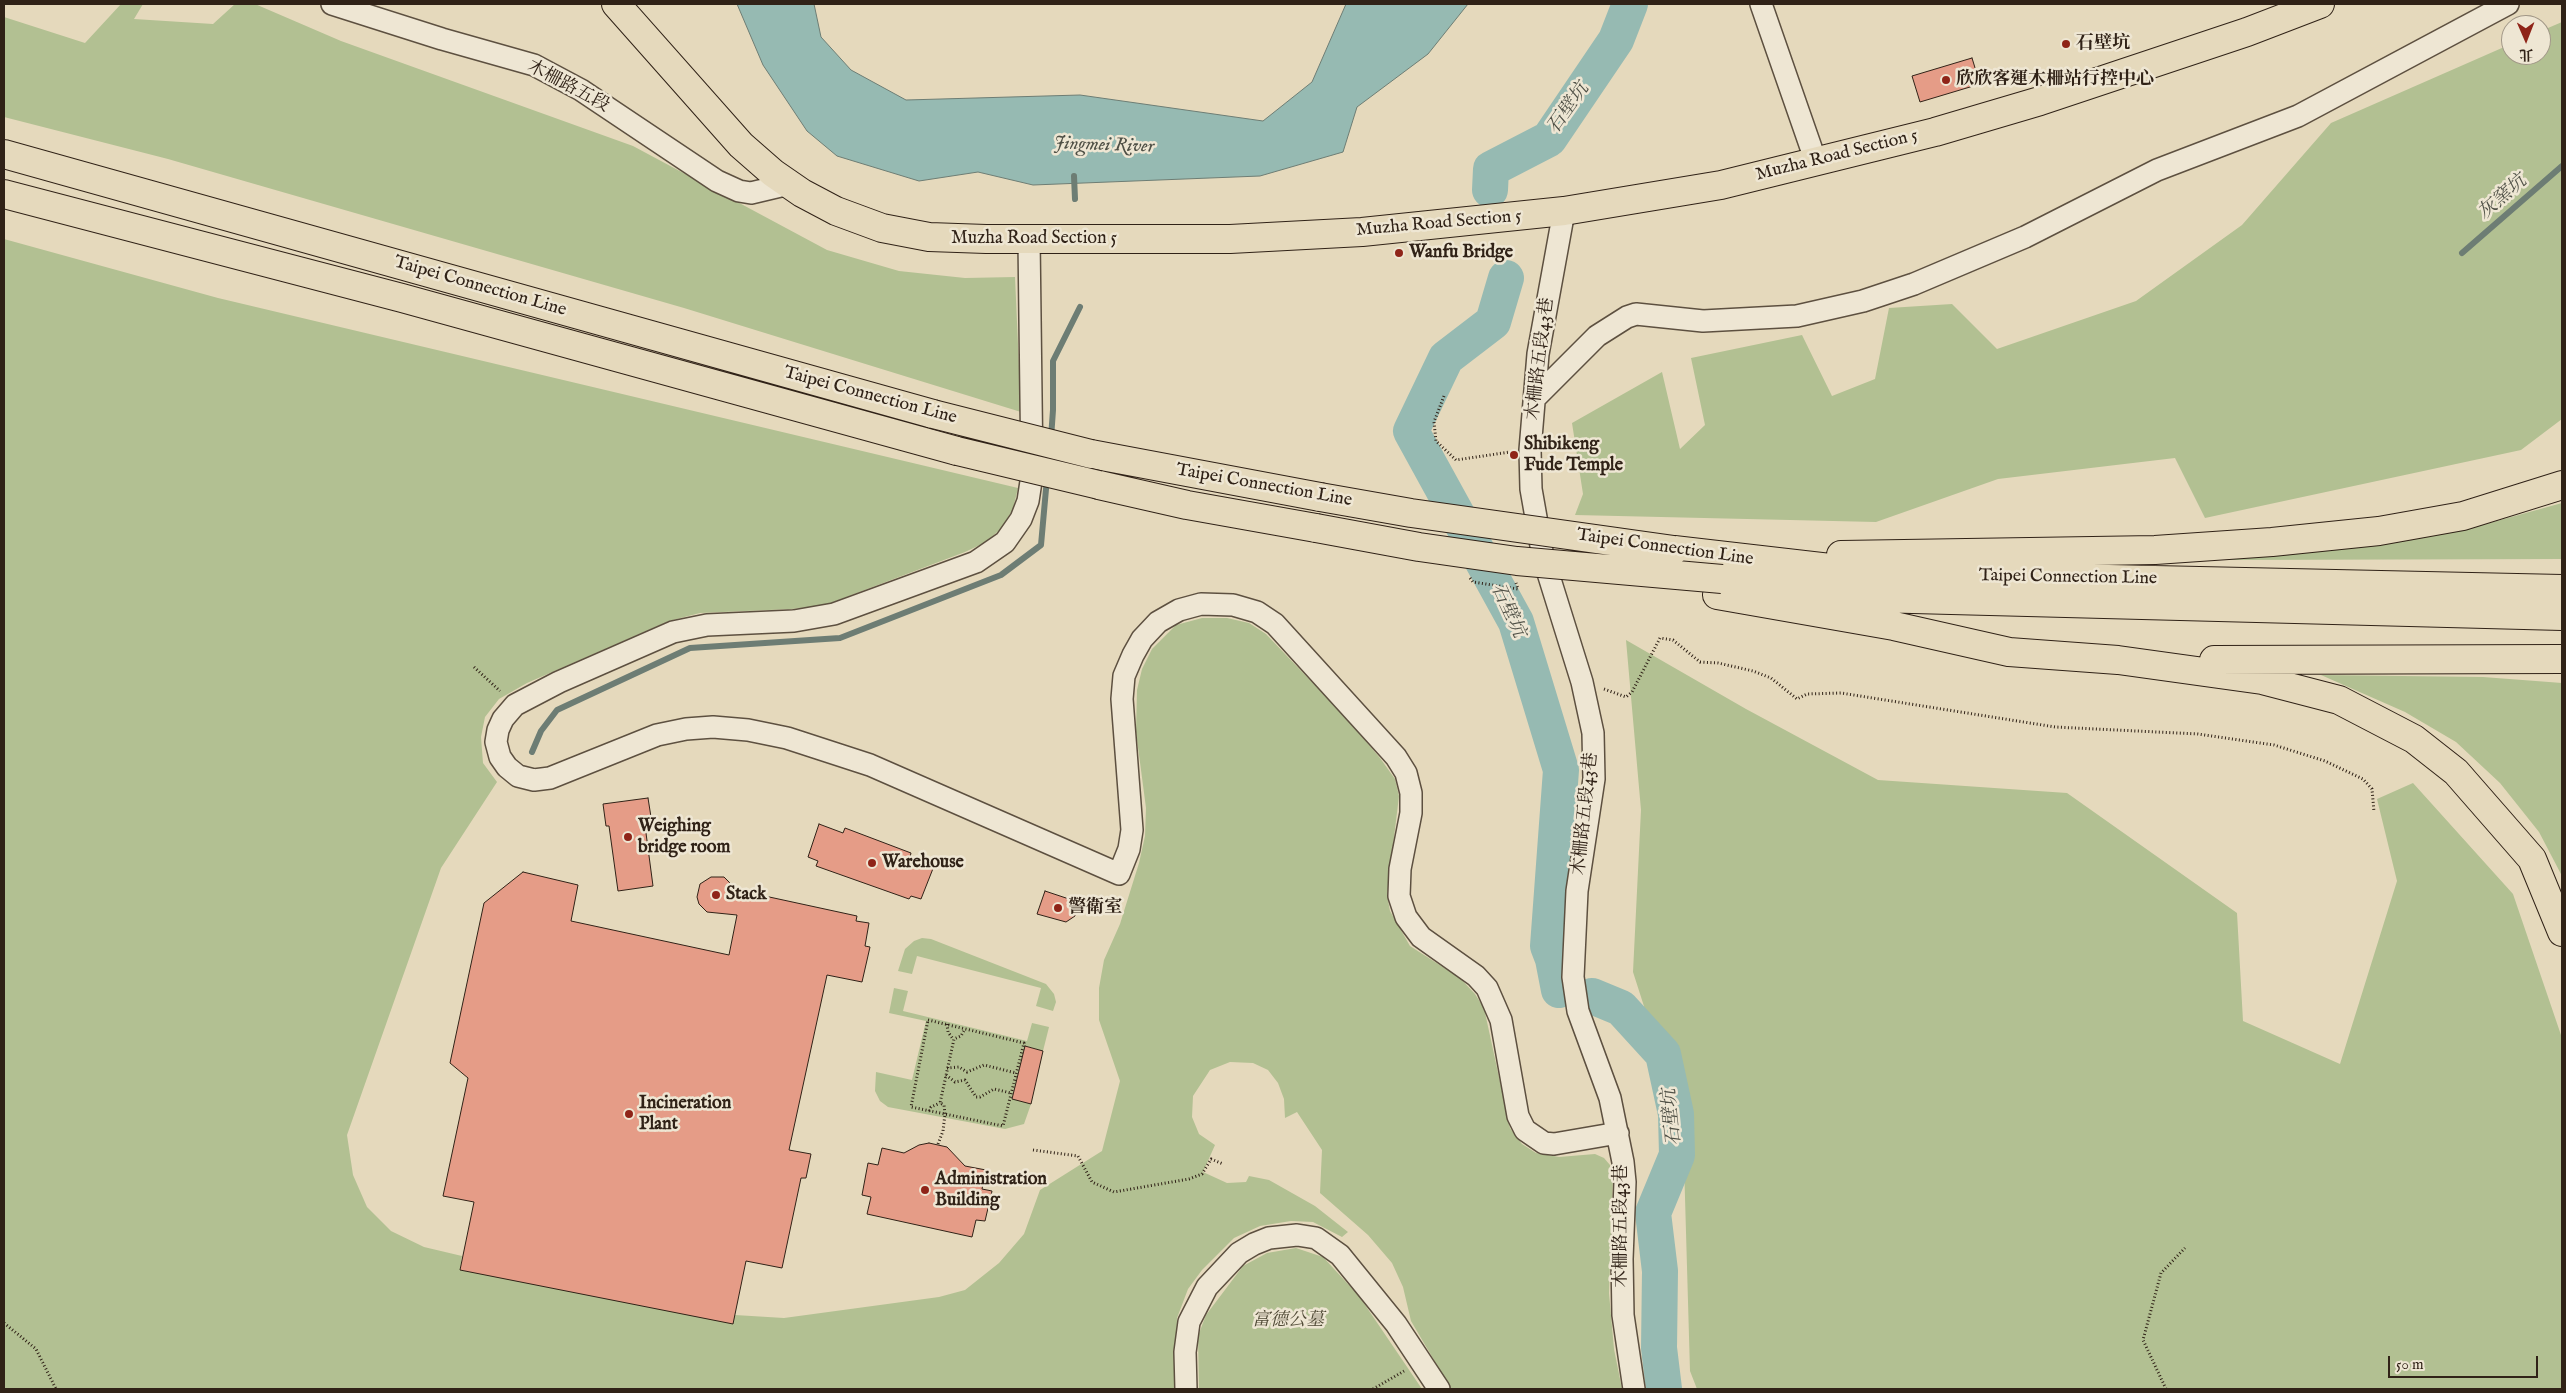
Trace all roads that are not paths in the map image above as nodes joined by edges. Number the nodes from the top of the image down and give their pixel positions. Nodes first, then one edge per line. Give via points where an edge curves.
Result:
1 (332, 4) edge
2 (616, 4) edge
3 (1761, 4) edge
4 (2320, 4) edge
5 (2508, 4) edge
6 (4, 154) edge
7 (1816, 162) junction
8 (789, 184) junction
9 (4, 194) edge
10 (1564, 211) junction
11 (1029, 239) junction
12 (1534, 399) junction
13 (2562, 485) edge
14 (1721, 577) junction
15 (2562, 589) edge
16 (2560, 616) edge
17 (2554, 659) edge
18 (2118, 660) junction
19 (2562, 932) edge
20 (1618, 1133) junction
21 (1186, 1389) edge
22 (1439, 1389) edge
23 (1634, 1389) edge

1 - 8 street, 木柵路五段 via 534,65 581,90 717,180 739,191 751,193
2 - 8 main road, Muzha Road Section 5 via 741,145
3 - 7 street
4 - 7 main road, Muzha Road Section 5 via 2247,32 2040,101
5 - 12 street via 2298,116 2157,170 2025,237 1914,284 1862,302 1797,316 1703,321 1636,314 1626,317 1597,336
6 - 14 main road, Taipei Connection Line, bridge via 933,414 1091,454 1411,513 1674,550
7 - 10 main road, Muzha Road Section 5 via 1735,182
8 - 11 main road, Muzha Road Section 5 via 844,214 905,233 951,239
9 - 14 main road, Taipei Connection Line, bridge via 402,298 957,451 1187,505 1418,547 1518,561
10 - 11 main road, Muzha Road Section 5 via 1362,232 1230,238
10 - 12 street, 木柵路五段43巷 via 1538,354
11 - 20 street via 1032,475 1021,519 1005,542 976,562 834,614 794,622 707,625 672,632 515,705 503,718 498,730 496,742 500,757 518,776 534,780 550,778 657,736 686,729 748,730 796,741 870,765 1119,874 1129,849 1132,830 1122,699 1124,676 1133,654 1158,622 1179,610 1201,604 1233,605 1257,612 1275,624 1396,757 1406,773 1411,813 1400,868 1399,896 1406,917 1421,938 1476,976 1487,988 1501,1020 1518,1116 1525,1130 1544,1143 1554,1144
12 - 20 street, 木柵路五段43巷 via 1531,489 1543,557 1582,682 1595,759 1577,891 1573,977 1578,1011 1601,1071
13 - 14 main road via 2463,516 2379,531 2272,542
14 - 15 main road, Taipei Connection Line via 1882,574
14 - 16 main road, Taipei Connection Line via 1875,598
14 - 18 main road via 1894,626 2009,652
17 - 18 main road
18 - 19 main road via 2262,680 2339,700 2414,740 2456,772 2532,859
20 - 23 street, 木柵路五段43巷 via 1625,1182 1623,1315
21 - 22 street via 1186,1337 1193,1310 1207,1288 1239,1253 1269,1238 1308,1236 1327,1244 1355,1271 1396,1324

